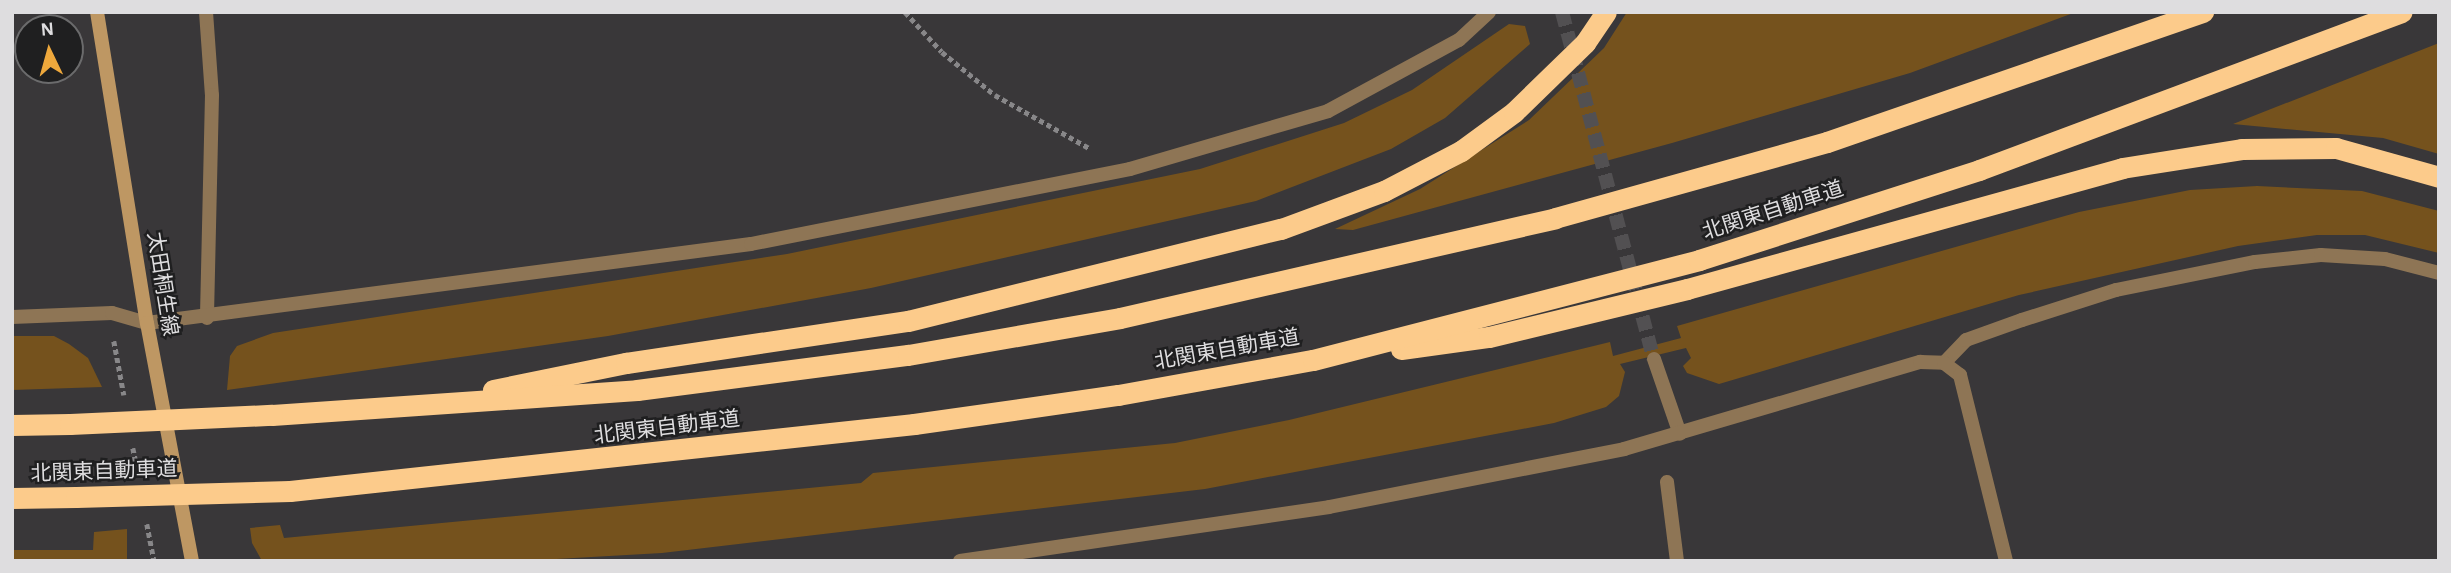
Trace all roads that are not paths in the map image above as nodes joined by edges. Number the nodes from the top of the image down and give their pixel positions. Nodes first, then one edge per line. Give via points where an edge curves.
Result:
1 (97, 12) edge
2 (206, 12) edge
3 (1489, 12) edge
4 (1606, 12) edge
5 (2203, 12) edge
6 (2401, 12) edge
7 (2439, 177) edge
8 (2439, 273) edge
9 (12, 317) edge
10 (207, 318) junction
11 (147, 323) junction
12 (1654, 359) tunnel mouth
13 (1312, 360) junction
14 (1944, 363) junction
15 (402, 408) junction
16 (12, 425) edge
17 (1680, 434) junction
18 (1667, 482) dead end
19 (12, 498) edge
20 (191, 561) edge
21 (960, 561) edge
22 (1677, 561) edge
23 (2006, 561) edge

1 - 11 main road, 太田桐生線
2 - 10 street via 212,94
3 - 10 street via 1459,40 1328,111 1130,169 751,244
4 - 15 highway via 1585,43 1514,112 1461,150 1384,191 1281,229 908,321 626,363
5 - 15 highway, 北関東自動車道 via 1827,142 1555,218 1288,283 908,355 637,390
6 - 13 highway, 北関東自動車道 via 1979,170 1724,252
7 - 13 highway via 2336,149 2242,149 2149,163 1489,337
8 - 14 street via 2385,259 2320,255 2255,262 2116,290 2034,316 1966,340
9 - 11 street via 113,313
10 - 11 street
11 - 20 main road, 太田桐生線
12 - 17 street
13 - 19 highway, 北関東自動車道, bridge via 1118,395 914,424 290,491
14 - 17 street via 1920,362
14 - 23 street via 1960,374
15 - 16 highway, 北関東自動車道, bridge
17 - 21 street via 1329,507
18 - 22 street

